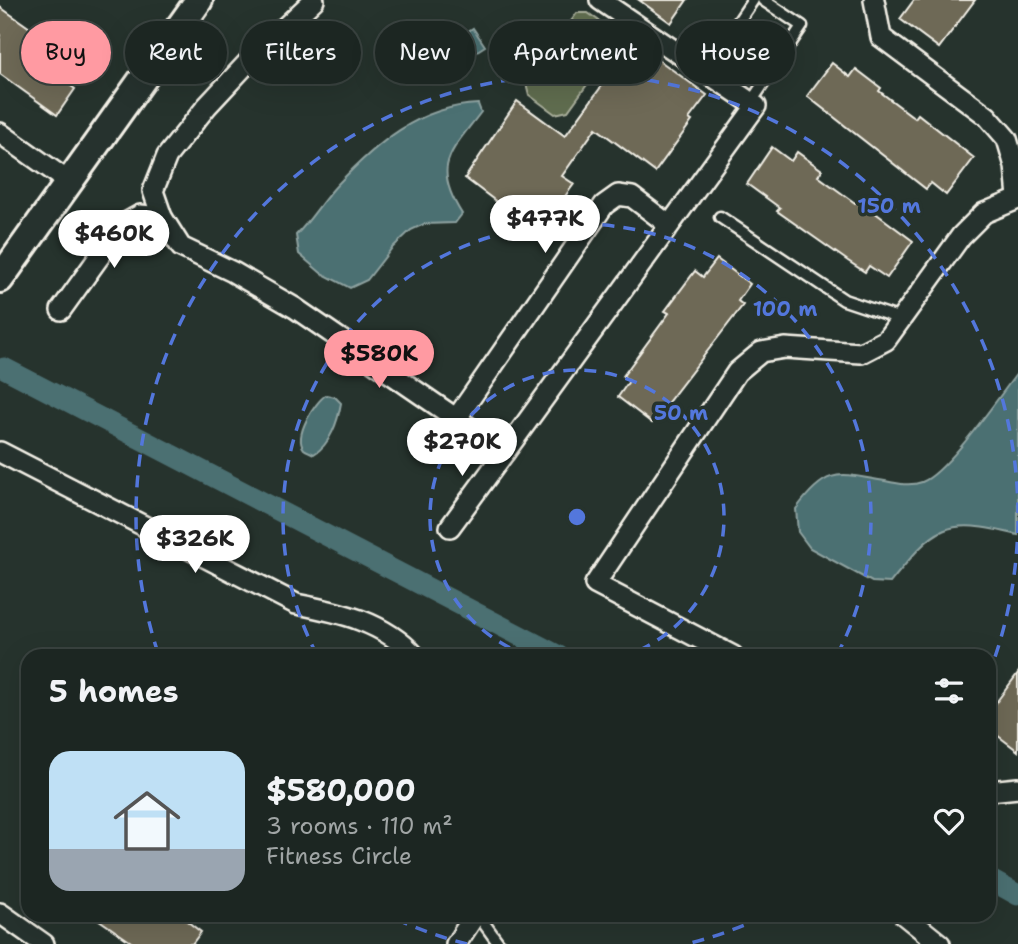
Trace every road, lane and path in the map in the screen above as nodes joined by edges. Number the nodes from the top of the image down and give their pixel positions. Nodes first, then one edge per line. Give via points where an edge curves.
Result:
1 (199, 0) edge
2 (314, 0) edge
3 (600, 0) edge
4 (752, 0) edge
5 (763, 0) edge
6 (874, 0) edge
7 (738, 21) edge
8 (676, 51) edge
9 (724, 84) edge
10 (753, 104) junction
11 (0, 134) edge
12 (69, 183) junction
13 (1018, 198) edge
14 (162, 217) junction
15 (720, 217) dead end
16 (669, 225) junction
17 (0, 279) edge
18 (61, 310) dead end
19 (901, 318) junction
20 (456, 419) junction
21 (0, 452) edge
22 (505, 452) junction
23 (450, 527) dead end
24 (409, 649) edge
25 (720, 649) edge
26 (1018, 788) edge
27 (996, 790) edge
28 (0, 913) edge
29 (472, 922) edge
30 (482, 922) edge
31 (913, 922) edge
32 (44, 944) edge
33 (456, 944) edge
34 (499, 944) edge
35 (940, 944) edge

1 - 12 street
2 - 14 street via 206,106 167,156 153,191
3 - 8 street
4 - 7 lane
5 - 10 lane via 802,26
6 - 13 street via 881,37 987,116 1007,139
9 - 10 street
10 - 16 street
11 - 12 street
12 - 17 street
13 - 19 street via 984,214 968,229
14 - 18 street via 140,215 122,225
14 - 20 street via 181,247 295,308
15 - 19 lane via 845,300
16 - 20 street via 632,197 618,195 604,205
16 - 22 street
19 - 25 street via 886,340 861,353 785,348 761,352 737,372 595,584
20 - 22 street
21 - 24 street via 296,604 375,625
22 - 23 street
26 - 27 street
28 - 32 street
29 - 33 street
30 - 34 lane
31 - 35 street

